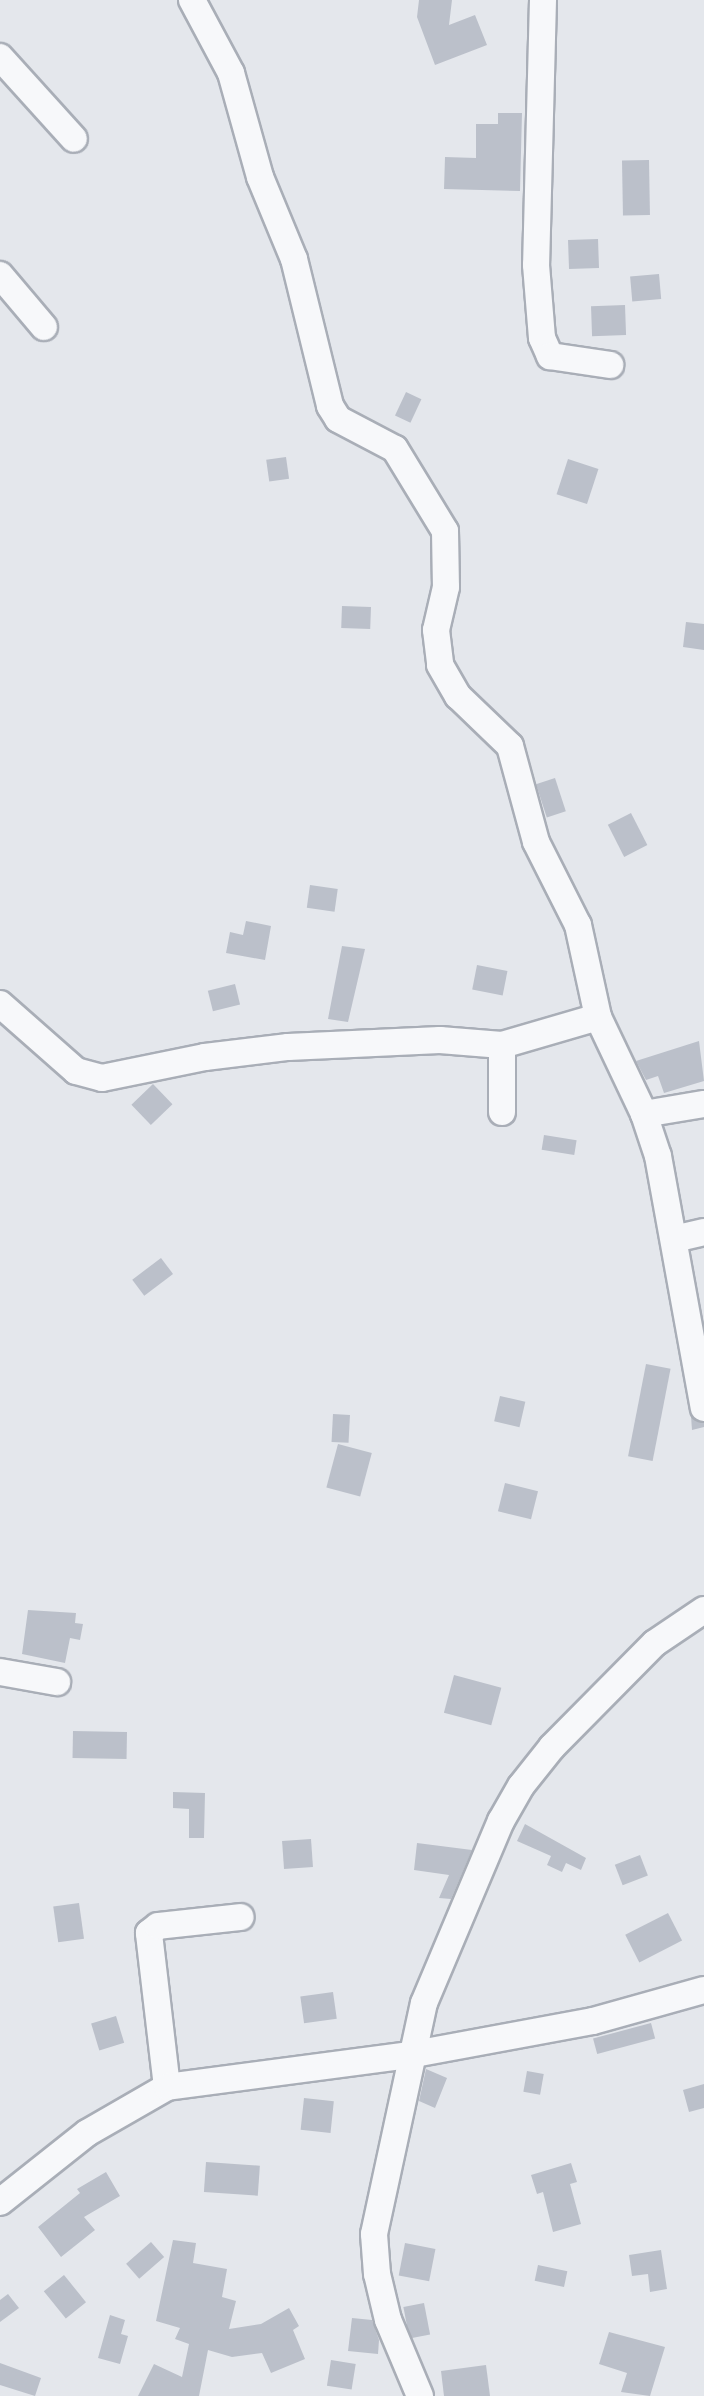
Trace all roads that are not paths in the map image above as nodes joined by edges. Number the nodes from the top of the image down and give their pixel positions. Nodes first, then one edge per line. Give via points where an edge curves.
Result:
1 (192, 0) edge
2 (543, 0) edge
3 (0, 57) edge
4 (74, 138) dead end
5 (0, 275) edge
6 (44, 327) dead end
7 (610, 365) dead end
8 (0, 1004) edge
9 (598, 1017) junction
10 (502, 1045) junction
11 (704, 1104) edge
12 (502, 1112) dead end
13 (644, 1114) junction
14 (704, 1232) edge
15 (674, 1239) junction
16 (704, 1408) edge
17 (704, 1610) edge
18 (0, 1672) edge
19 (57, 1682) dead end
20 (241, 1917) dead end
21 (703, 1993) edge
22 (409, 2055) junction
23 (167, 2087) junction
24 (0, 2202) edge
25 (420, 2396) edge

1 - 9 street via 231,73 260,177 294,259 330,406 338,419 396,449 445,531 446,587 436,630 440,665 458,696 510,746 536,842 578,925
2 - 7 street via 536,265 542,338 550,356
3 - 4 street
5 - 6 street
8 - 10 street via 76,1071 102,1078 205,1057 312,1045 440,1040
9 - 10 street
9 - 13 street
10 - 12 street
11 - 13 street
13 - 15 street
14 - 15 street
15 - 16 street
17 - 22 street via 655,1643 552,1747 521,1786 444,1951
18 - 19 street
20 - 23 street via 158,1926 149,1933
21 - 22 street via 593,2021
22 - 23 street
22 - 25 street via 374,2234 388,2320
23 - 24 street via 87,2133

